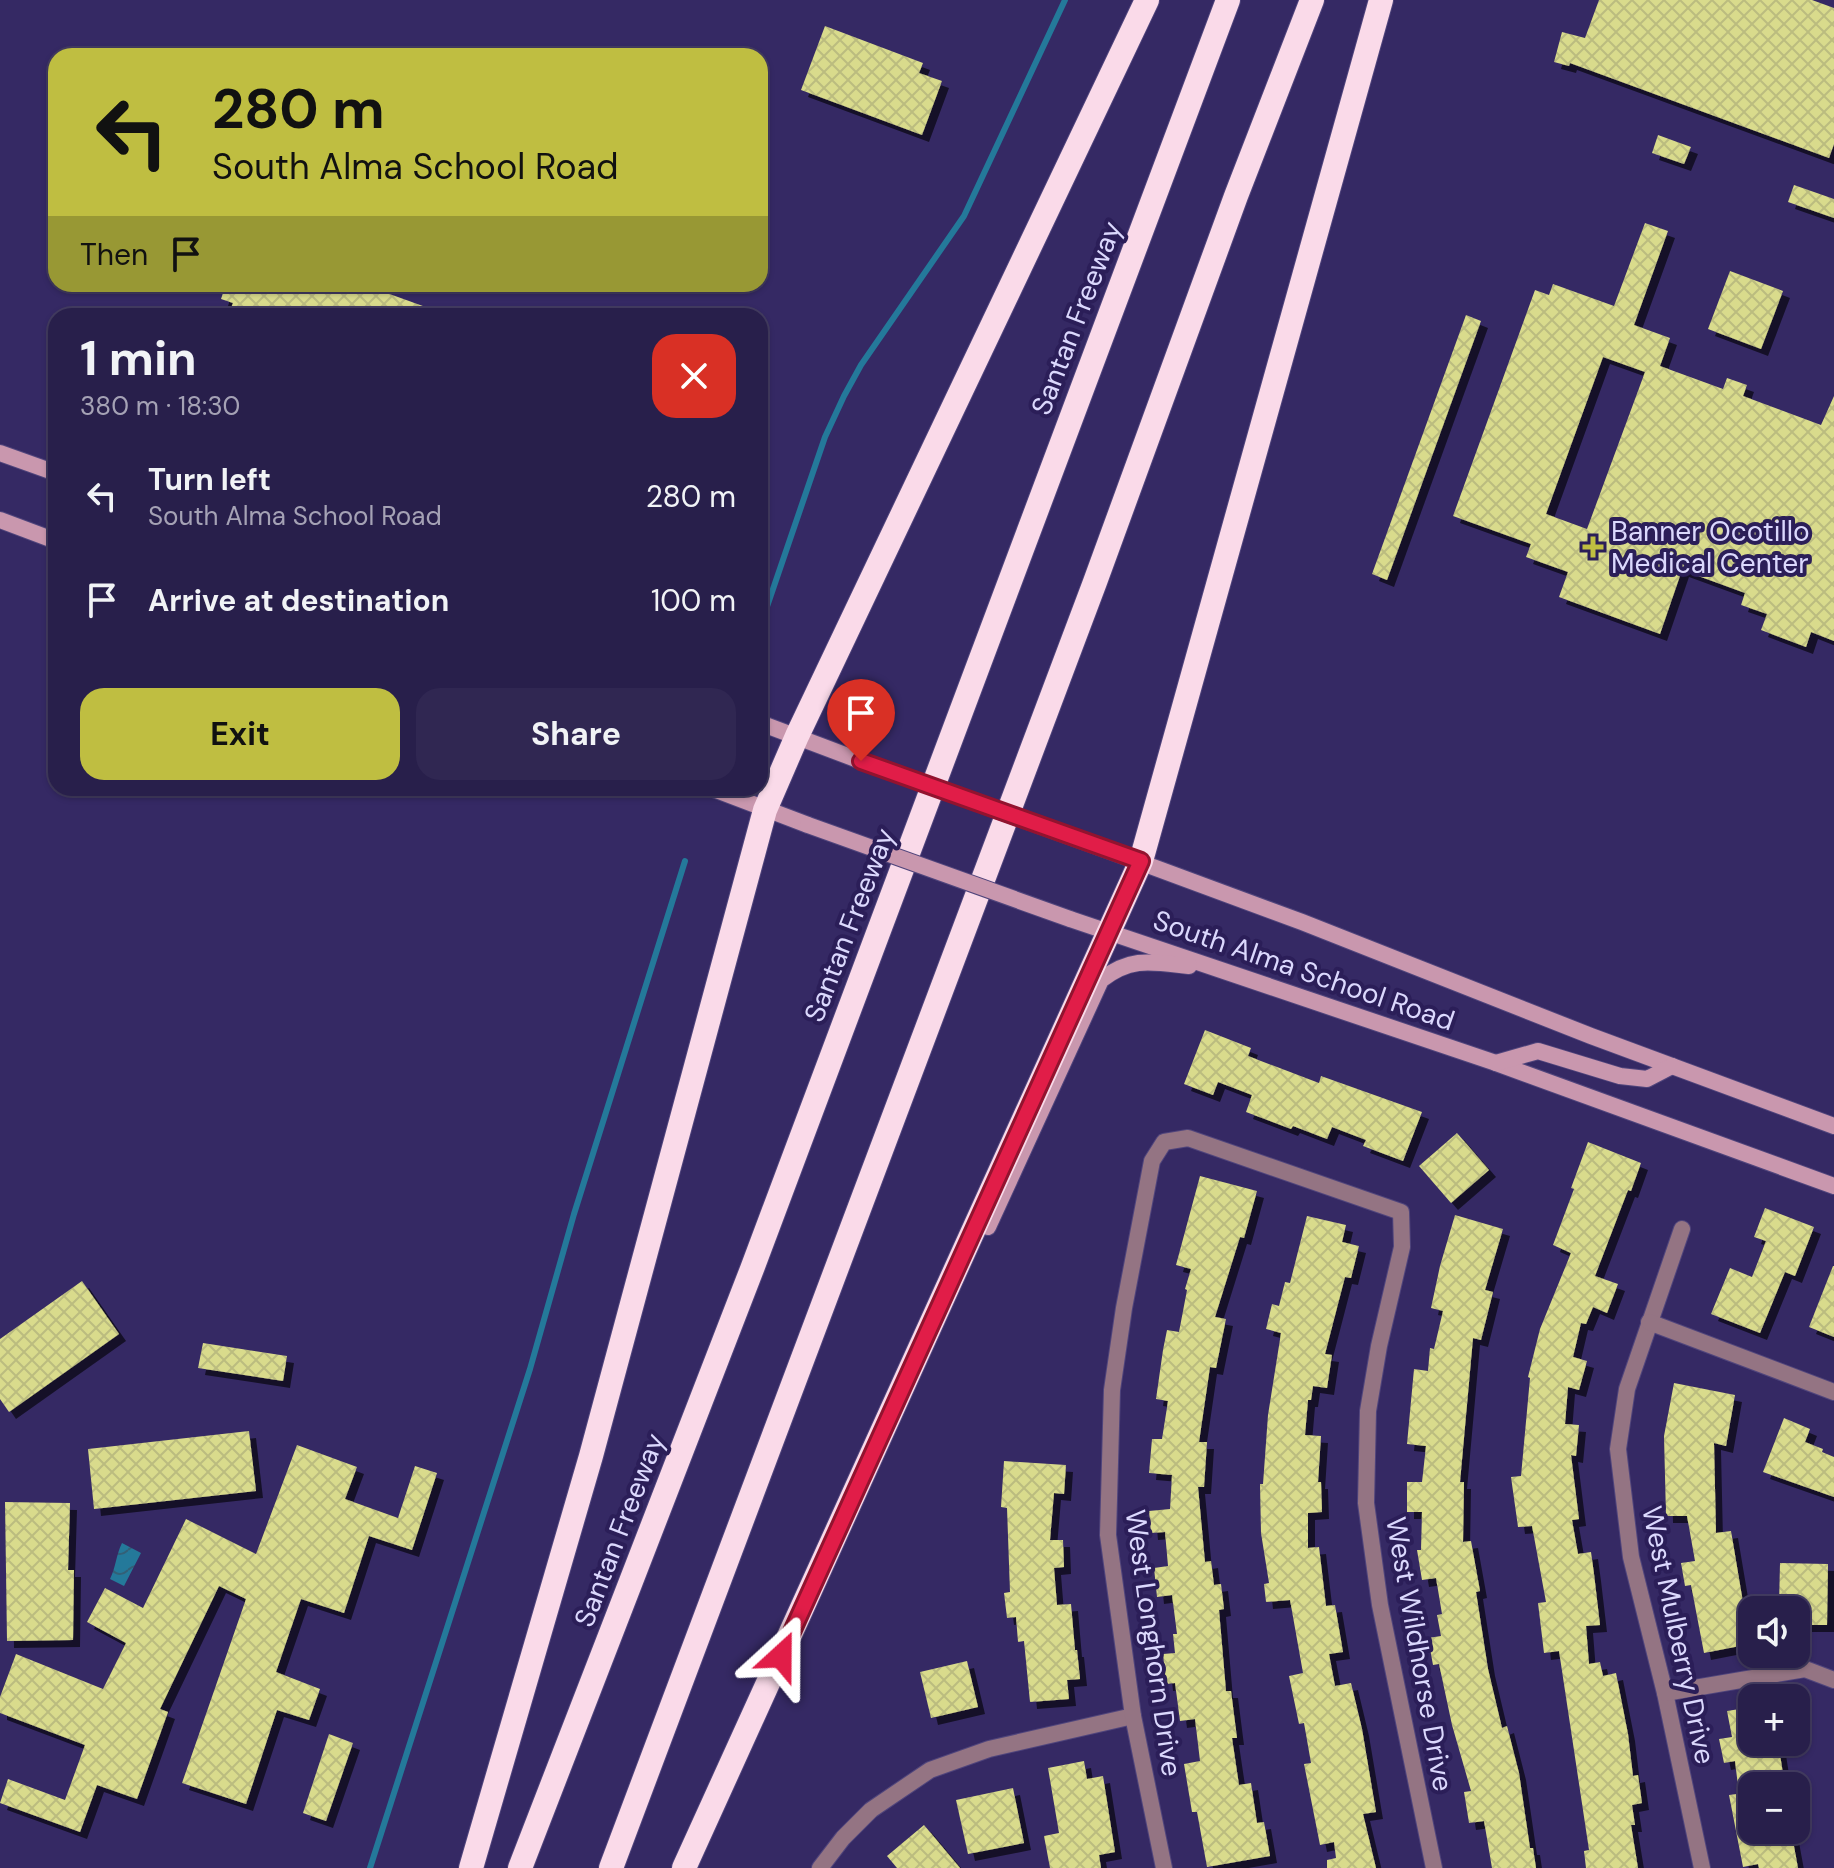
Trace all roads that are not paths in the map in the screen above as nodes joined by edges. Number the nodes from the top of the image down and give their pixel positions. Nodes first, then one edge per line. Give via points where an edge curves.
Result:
1 (1147, 0) edge
2 (1228, 0) edge
3 (1312, 0) edge
4 (1381, 0) edge
5 (0, 453) edge
6 (48, 470) edge
7 (0, 520) edge
8 (48, 538) edge
9 (768, 726) edge
10 (797, 736) junction
11 (731, 796) edge
12 (765, 810) junction
13 (1141, 861) junction
14 (1108, 932) junction
15 (1218, 969) junction
16 (1496, 1063) junction
17 (1672, 1066) junction
18 (1834, 1126) edge
19 (1164, 1142) joint
20 (1834, 1186) edge
21 (1682, 1229) dead end
22 (934, 1317) junction
23 (1649, 1322) junction
24 (1834, 1392) edge
25 (1834, 1680) edge
26 (1665, 1693) junction
27 (1133, 1716) junction
28 (471, 1868) edge
29 (520, 1868) edge
30 (611, 1868) edge
31 (684, 1868) edge
32 (820, 1868) edge
33 (1164, 1868) edge
34 (1434, 1868) edge
35 (1702, 1868) edge

1 - 10 highway
2 - 29 highway, Santan Freeway via 752,1269
3 - 30 highway
4 - 13 highway
5 - 6 main road
7 - 8 main road
9 - 10 main road, South Alma School Road
10 - 12 highway
10 - 13 main road, South Alma School Road, bridge
11 - 12 main road, South Alma School Road
12 - 14 main road, South Alma School Road, bridge
12 - 28 highway via 591,1456
13 - 14 highway
13 - 17 main road, South Alma School Road
14 - 15 main road, South Alma School Road
14 - 22 highway
15 - 16 main road, South Alma School Road
15 - 22 main road via 1146,962 1117,967 1101,980 969,1268
16 - 17 main road via 1538,1051 1647,1079
16 - 20 main road, South Alma School Road
17 - 18 main road, South Alma School Road
19 - 27 street, West Longhorn Drive via 1152,1161 1112,1390 1108,1535
19 - 34 street, West Wildhorse Drive via 1188,1138 1401,1212 1402,1247 1368,1411 1366,1503 1380,1605
21 - 23 street, West Mulberry Drive
22 - 31 highway
23 - 24 street
23 - 26 street, West Mulberry Drive via 1627,1389 1618,1449 1631,1557
25 - 26 street via 1805,1669
26 - 35 street, West Mulberry Drive
27 - 32 street via 989,1749 930,1770 871,1810
27 - 33 street, West Longhorn Drive

